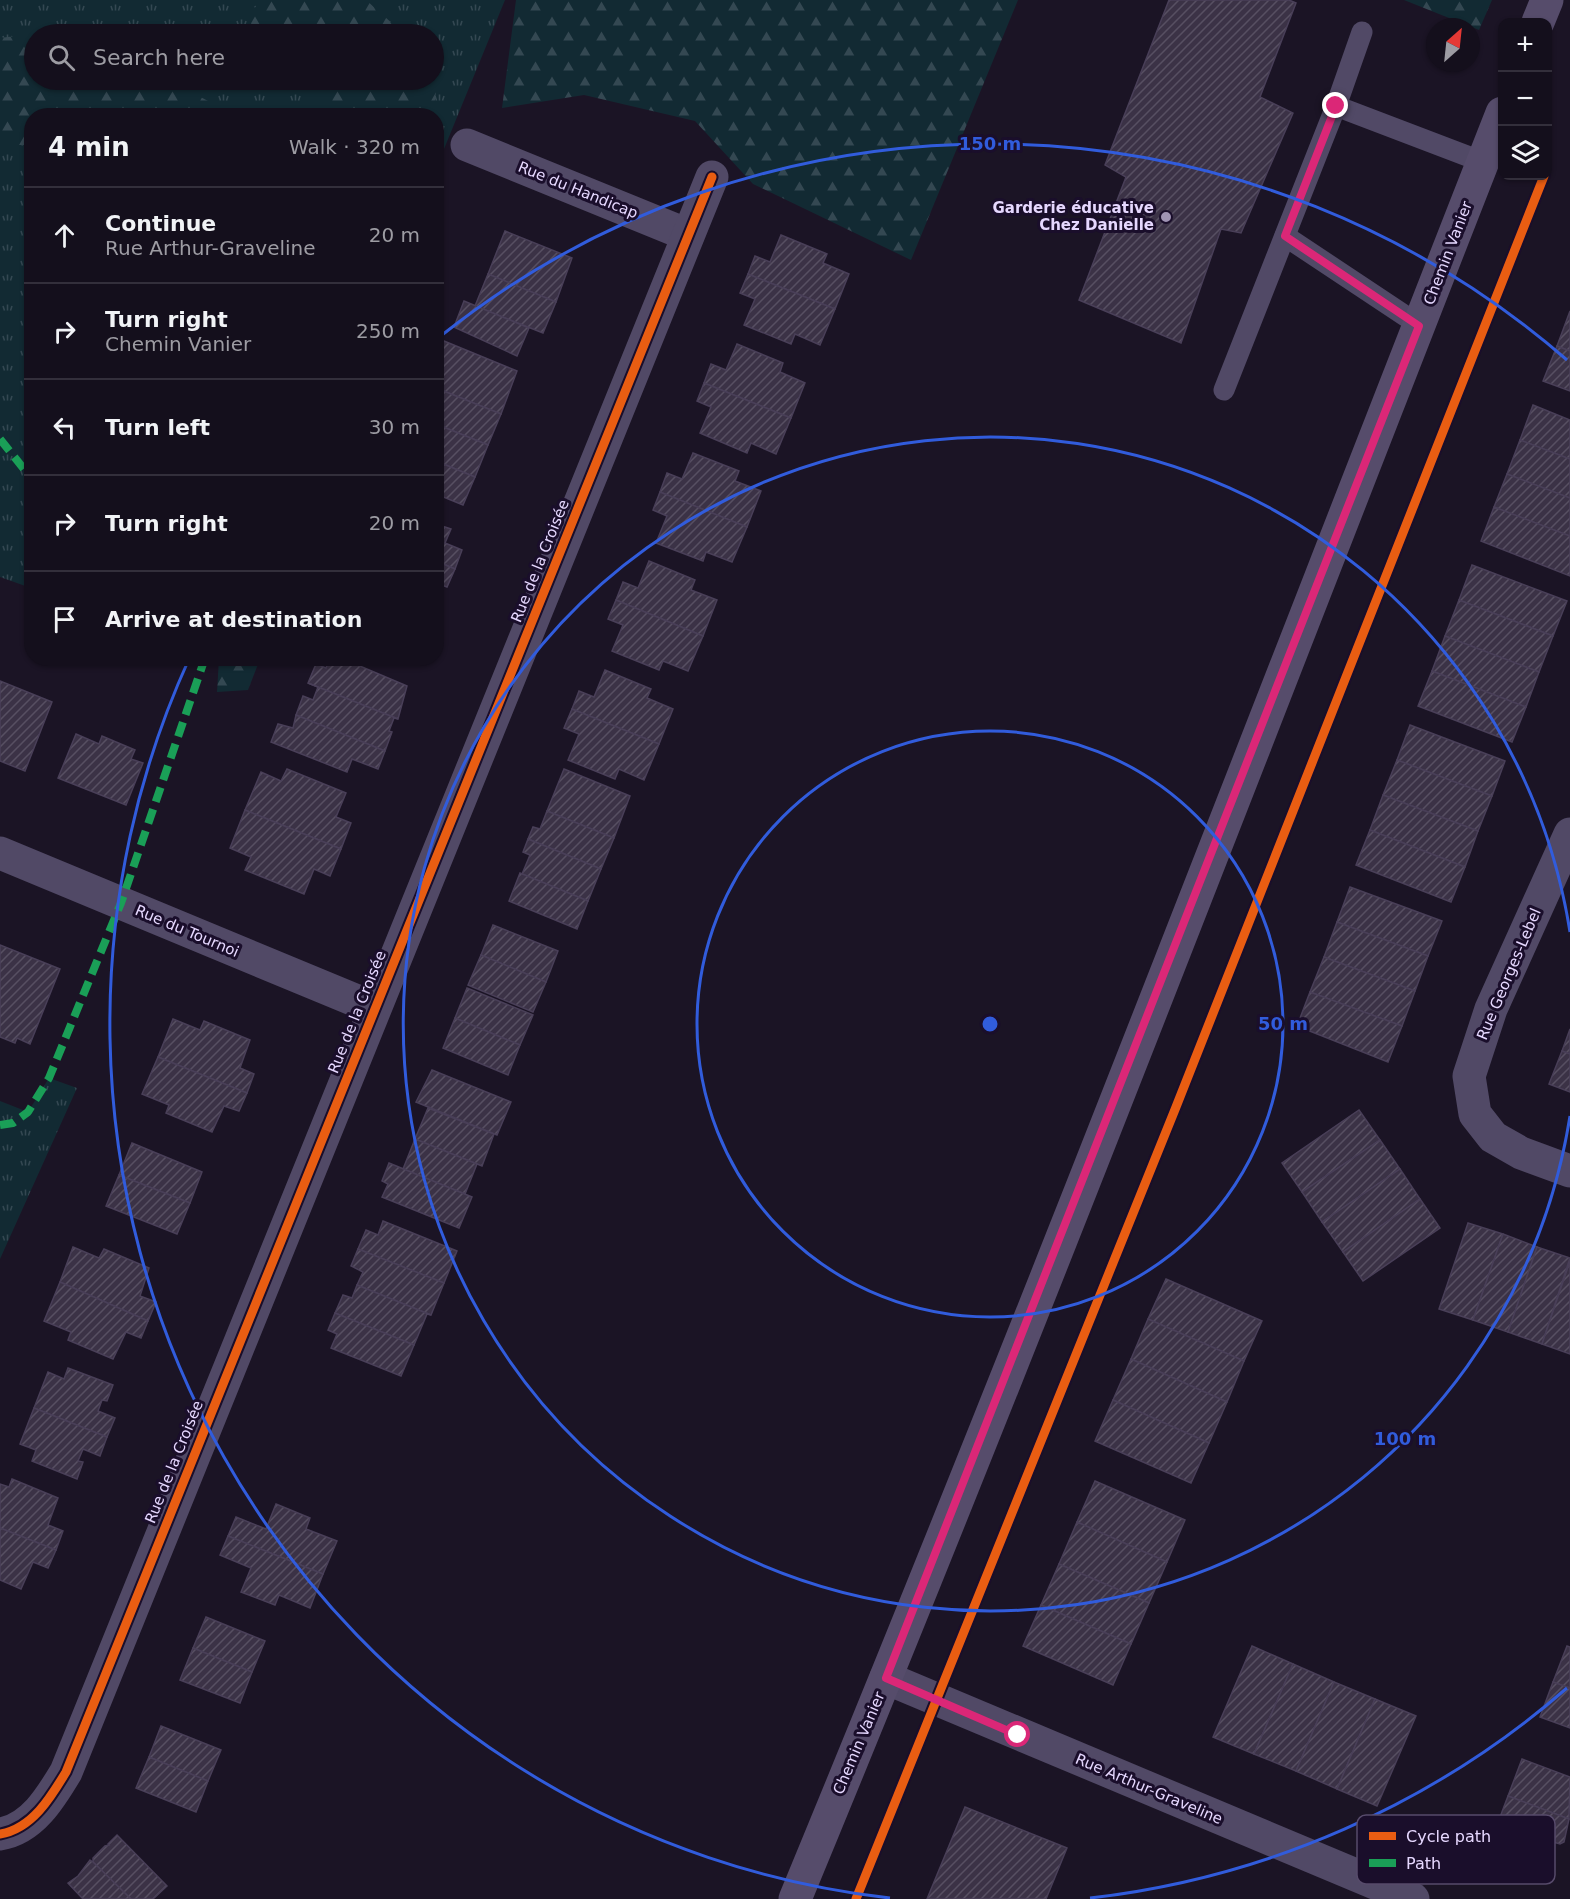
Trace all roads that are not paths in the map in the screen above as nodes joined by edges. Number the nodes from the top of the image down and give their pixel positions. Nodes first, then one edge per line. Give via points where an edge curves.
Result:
1 (1547, 0) edge
2 (1540, 18) edge
3 (1362, 32) dead end
4 (1336, 106) junction
5 (1498, 124) edge
6 (467, 145) dead end
7 (1483, 162) junction
8 (712, 177) dead end
9 (688, 236) junction
10 (1285, 236) junction
11 (1419, 326) junction
12 (1224, 390) dead end
13 (1570, 834) edge
14 (0, 853) edge
15 (374, 1008) junction
16 (1570, 1171) edge
17 (886, 1678) junction
18 (0, 1834) edge
19 (1357, 1876) edge
20 (1377, 1884) edge
21 (795, 1899) edge
22 (1413, 1899) edge

1 - 2 main road
3 - 4 lane
4 - 7 lane
4 - 10 lane
5 - 7 main road, Chemin Vanier
6 - 9 street, Rue du Handicap
7 - 11 main road, Chemin Vanier
8 - 9 street, Rue de la Croisée
9 - 15 street, Rue de la Croisée
10 - 11 lane
10 - 12 lane
11 - 17 main road, Chemin Vanier
13 - 16 street, Rue Georges-Lebel via 1491,1009 1469,1076 1475,1114 1493,1137 1521,1153
14 - 15 street, Rue du Tournoi
15 - 18 street, Rue de la Croisée via 66,1772 51,1797 29,1821
17 - 19 street, Rue Arthur-Graveline
17 - 21 main road, Chemin Vanier
20 - 22 street, Rue Arthur-Graveline

